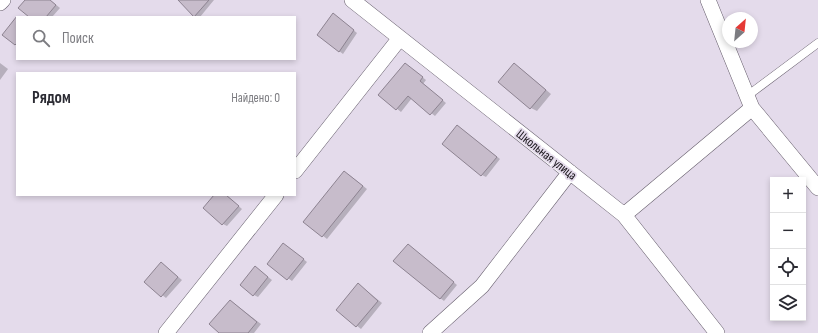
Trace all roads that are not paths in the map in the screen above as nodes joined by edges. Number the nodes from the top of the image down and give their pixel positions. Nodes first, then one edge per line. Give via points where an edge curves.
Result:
1 (3, 0) edge
2 (352, 0) edge
3 (708, 0) edge
4 (0, 3) edge
5 (400, 38) junction
6 (818, 43) edge
7 (750, 102) junction
8 (296, 170) edge
9 (570, 172) junction
10 (818, 188) edge
11 (275, 196) edge
12 (624, 215) junction
13 (166, 333) edge
14 (430, 333) edge
15 (717, 333) edge

1 - 4 street
2 - 5 street, Школьная улица
3 - 7 street
5 - 8 street
5 - 9 street, Школьная улица
6 - 7 lane
7 - 10 street
7 - 12 street
9 - 12 street, Школьная улица
9 - 14 street via 482,286
11 - 13 street
12 - 15 street, Школьная улица

